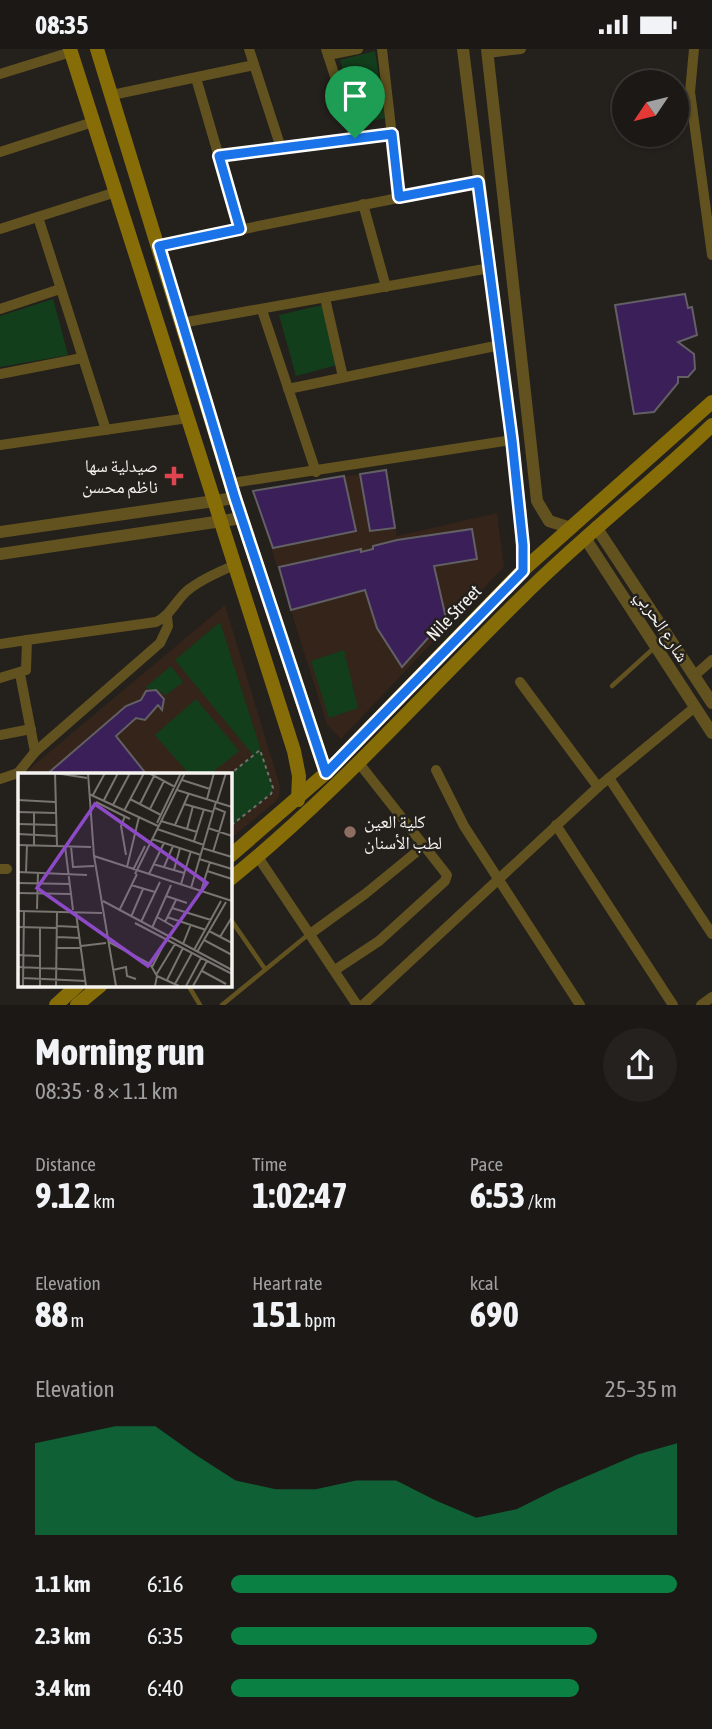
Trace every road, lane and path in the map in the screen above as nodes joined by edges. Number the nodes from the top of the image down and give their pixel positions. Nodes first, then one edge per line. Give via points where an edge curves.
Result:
1 (97, 49) edge
2 (249, 49) edge
3 (358, 49) edge
4 (382, 49) edge
5 (463, 49) edge
6 (521, 49) edge
7 (694, 49) edge
8 (70, 50) edge
9 (487, 51) edge
10 (327, 52) edge
11 (254, 65) junction
12 (0, 74) edge
13 (196, 78) junction
14 (112, 95) junction
15 (93, 122) junction
16 (392, 134) junction
17 (355, 138) junction
18 (498, 144) junction
19 (281, 148) junction
20 (475, 150) junction
21 (0, 152) edge
22 (219, 156) junction
23 (501, 169) junction
24 (478, 175) junction
25 (116, 192) junction
26 (399, 197) junction
27 (363, 204) junction
28 (38, 217) junction
29 (0, 229) edge
30 (240, 229) junction
31 (159, 246) junction
32 (712, 255) edge
33 (490, 268) junction
34 (386, 286) junction
35 (60, 289) junction
36 (325, 298) junction
37 (0, 309) edge
38 (262, 310) junction
39 (181, 323) junction
40 (500, 345) junction
41 (82, 358) junction
42 (0, 374) edge
43 (343, 377) junction
44 (288, 389) junction
45 (712, 402) edge
46 (188, 418) junction
47 (693, 421) junction
48 (106, 430) junction
49 (707, 430) edge
50 (512, 440) junction
51 (0, 445) edge
52 (316, 472) junction
53 (233, 490) junction
54 (214, 500) junction
55 (242, 518) junction
56 (220, 521) junction
57 (596, 527) junction
58 (571, 528) junction
59 (0, 532) edge
60 (584, 538) junction
61 (608, 544) junction
62 (594, 553) junction
63 (0, 554) edge
64 (235, 565) junction
65 (523, 571) junction
66 (167, 616) junction
67 (27, 640) junction
68 (0, 644) edge
69 (654, 647) junction
70 (712, 660) edge
71 (20, 674) junction
72 (694, 676) junction
73 (0, 678) edge
74 (520, 682) dead end
75 (612, 686) dead end
76 (712, 703) edge
77 (695, 706) junction
78 (31, 729) junction
79 (712, 733) edge
80 (0, 735) edge
81 (35, 752) junction
82 (358, 762) junction
83 (436, 770) dead end
84 (231, 773) edge
85 (326, 773) junction
86 (609, 778) junction
87 (0, 779) edge
88 (598, 787) junction
89 (298, 800) junction
90 (231, 825) edge
91 (556, 825) junction
92 (425, 845) junction
93 (231, 855) edge
94 (258, 857) junction
95 (231, 878) edge
96 (498, 881) junction
97 (231, 920) edge
98 (310, 934) junction
99 (712, 934) edge
100 (265, 969) junction
101 (335, 970) junction
102 (189, 987) edge
103 (92, 992) edge
104 (712, 997) edge
105 (56, 1005) edge
106 (77, 1005) edge
107 (200, 1005) edge
108 (222, 1005) edge
109 (357, 1005) edge
110 (363, 1005) edge
111 (580, 1005) edge
112 (673, 1005) edge
113 (701, 1005) edge

1 - 14 main road
2 - 11 street
3 - 10 street
4 - 16 street
5 - 20 street
6 - 9 street
7 - 32 street via 690,92
8 - 12 street
8 - 15 main road
9 - 18 street
10 - 17 street
11 - 13 street
11 - 19 street
13 - 14 street
13 - 22 street
14 - 31 main road
15 - 21 street
15 - 25 main road
16 - 17 street
16 - 26 street
17 - 19 street
18 - 20 street via 491,152
18 - 23 street
19 - 22 street
20 - 24 street
22 - 30 street
23 - 24 street via 494,163
23 - 58 street via 537,501 549,521
24 - 26 street
24 - 33 street
25 - 28 street
25 - 46 main road
26 - 27 street
27 - 30 street
27 - 34 street
28 - 29 street
28 - 35 street
30 - 31 street
31 - 39 main road
33 - 34 street
33 - 40 street
34 - 36 street
35 - 37 street
35 - 41 street
36 - 38 street
36 - 43 street
38 - 39 street
38 - 44 street
39 - 53 main road
40 - 43 street
40 - 50 street
41 - 42 street
41 - 48 street
43 - 44 street
44 - 52 street
45 - 47 main road, Nile Street
46 - 48 street
46 - 54 main road
47 - 49 main road
47 - 58 main road, Nile Street
48 - 51 street
49 - 57 main road, Nile Street
50 - 52 street
50 - 65 street
52 - 53 street
53 - 54 street
53 - 55 main road
54 - 56 main road
54 - 59 street
55 - 56 street
55 - 85 main road
56 - 63 street
56 - 64 main road
57 - 60 main road, Nile Street
57 - 61 street, شارع الحربي
58 - 65 main road, Nile Street
60 - 62 street, شارع الحربي
60 - 82 main road, Nile Street
61 - 62 street via 598,544
61 - 72 street, شارع الحربي
62 - 69 street, شارع الحربي
64 - 66 street via 187,591
64 - 89 main road via 297,763
65 - 85 main road, Nile Street
66 - 67 street via 156,622
66 - 81 street via 160,643
67 - 68 street
67 - 71 street via 26,670
69 - 75 lane
69 - 77 street, شارع الحربي
70 - 72 street
71 - 73 street
71 - 78 street
72 - 76 street, شارع الحربي
74 - 88 street
77 - 79 street, شارع الحربي
77 - 86 street
78 - 80 street
78 - 81 street
81 - 87 street via 18,773
82 - 92 street
82 - 94 main road, Nile Street
83 - 96 street
84 - 90 path via 260,750 273,788
85 - 89 main road, Nile Street
86 - 88 street
86 - 99 street
88 - 91 street
89 - 93 main road, Nile Street
91 - 96 street
91 - 112 street
92 - 98 street
92 - 101 street via 445,870 445,881 379,941
94 - 95 main road, Nile Street
94 - 98 street
96 - 110 street
96 - 111 street
97 - 100 lane
98 - 100 lane
98 - 101 street
100 - 108 lane
101 - 109 street
102 - 107 lane
103 - 105 main road
103 - 106 main road
104 - 113 street

